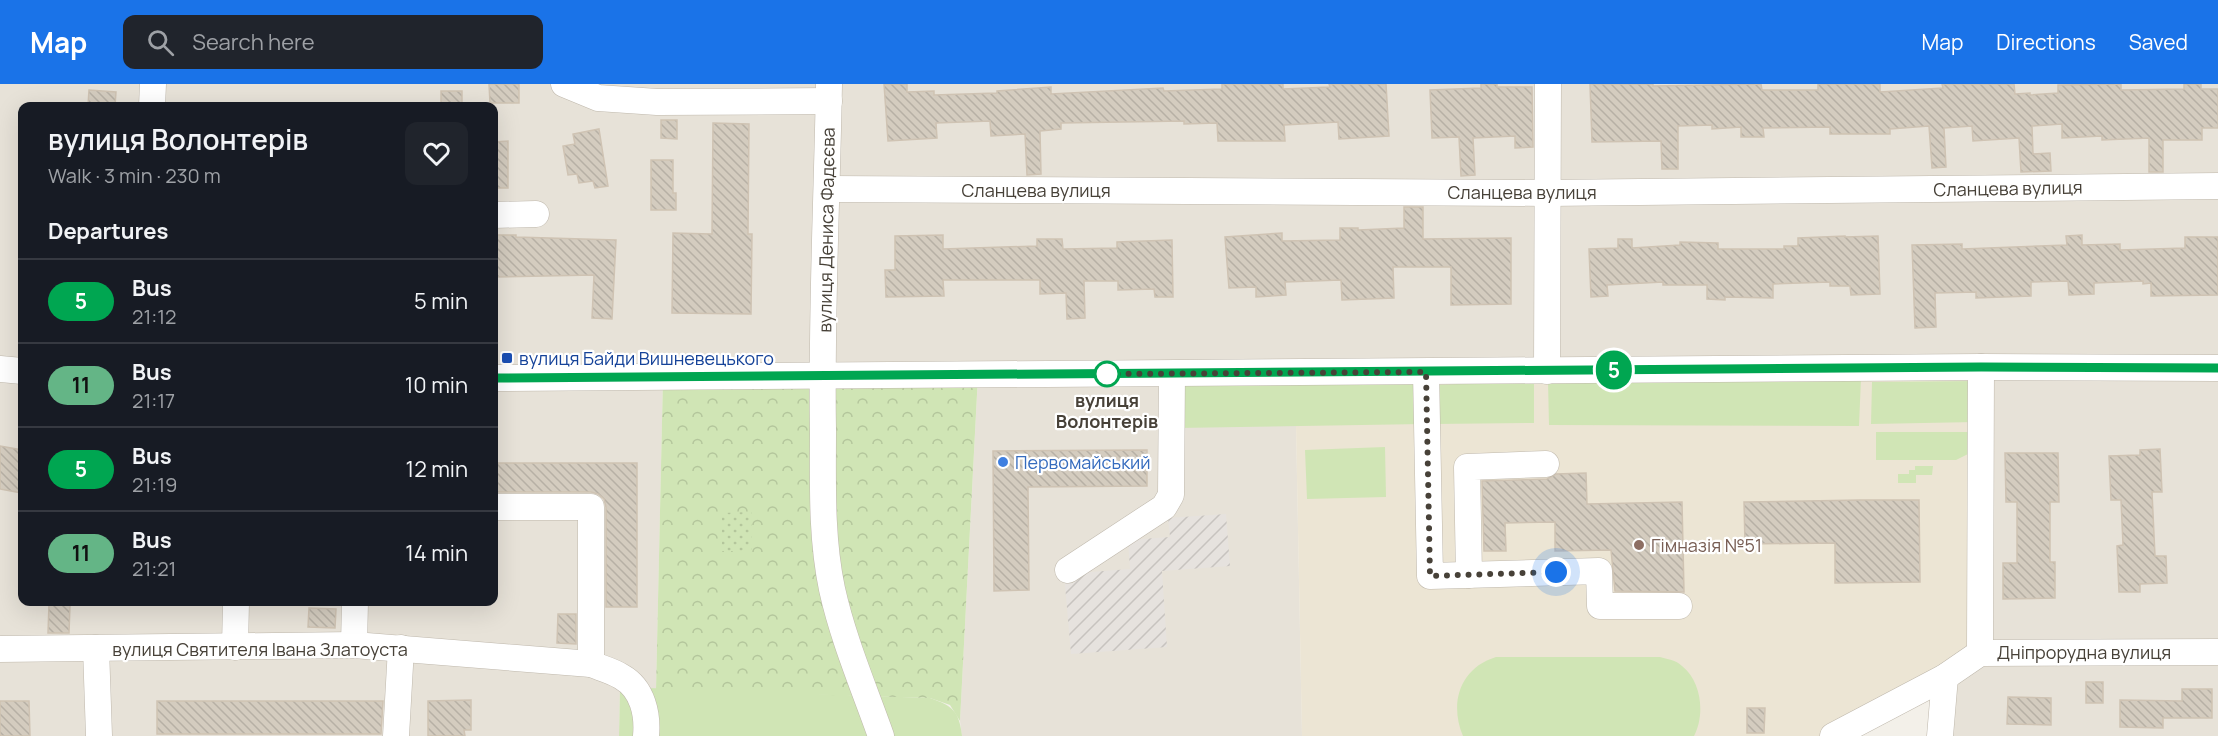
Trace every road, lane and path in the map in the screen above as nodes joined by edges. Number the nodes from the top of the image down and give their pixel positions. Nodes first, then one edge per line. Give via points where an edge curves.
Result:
1 (153, 84) edge
2 (564, 84) edge
3 (1548, 84) edge
4 (829, 92) edge
5 (152, 102) edge
6 (2218, 186) edge
7 (827, 189) junction
8 (1547, 193) junction
9 (498, 214) edge
10 (536, 214) dead end
11 (1981, 367) junction
12 (2218, 368) edge
13 (0, 369) edge
14 (18, 371) edge
15 (1547, 371) junction
16 (1426, 372) junction
17 (1172, 374) junction
18 (822, 376) junction
19 (498, 378) edge
20 (1546, 464) dead end
21 (498, 507) edge
22 (1068, 570) dead end
23 (1469, 575) junction
24 (236, 606) edge
25 (355, 606) edge
26 (1679, 606) dead end
27 (354, 645) junction
28 (235, 647) junction
29 (96, 648) junction
30 (401, 648) junction
31 (0, 649) edge
32 (2218, 652) edge
33 (1980, 653) junction
34 (591, 664) junction
35 (1945, 677) junction
36 (99, 736) edge
37 (396, 736) edge
38 (646, 736) edge
39 (881, 736) edge
40 (1833, 736) edge
41 (1940, 736) edge

1 - 5 street
2 - 4 street via 598,98 657,102
3 - 8 street
4 - 7 street, вулиця Дениса Фадєєва
6 - 8 street, Сланцева вулиця
7 - 8 street, Сланцева вулиця
7 - 18 street, вулиця Дениса Фадєєва
8 - 15 street
9 - 10 street
11 - 12 street
11 - 15 street
11 - 33 street
13 - 14 street
15 - 16 street
16 - 17 street
16 - 23 street via 1430,576
17 - 18 street
17 - 22 street via 1171,495 1164,507
18 - 19 street
18 - 39 street, вулиця Дениса Фадєєва via 824,511 832,588
20 - 23 street via 1467,467
21 - 34 street via 591,507
23 - 26 street via 1599,571 1600,606
24 - 28 street
25 - 27 street
27 - 28 street, вулиця Святителя Івана Златоуста
27 - 30 street, вулиця Святителя Івана Златоуста
28 - 29 street, вулиця Святителя Івана Златоуста
29 - 31 street, вулиця Святителя Івана Златоуста
29 - 36 street
30 - 34 street, вулиця Святителя Івана Златоуста
30 - 37 street
32 - 33 street, Дніпрорудна вулиця
33 - 35 street, Дніпрорудна вулиця
34 - 38 street, вулиця Святителя Івана Златоуста via 624,678 642,699
35 - 40 street, Дніпрорудна вулиця
35 - 41 street

